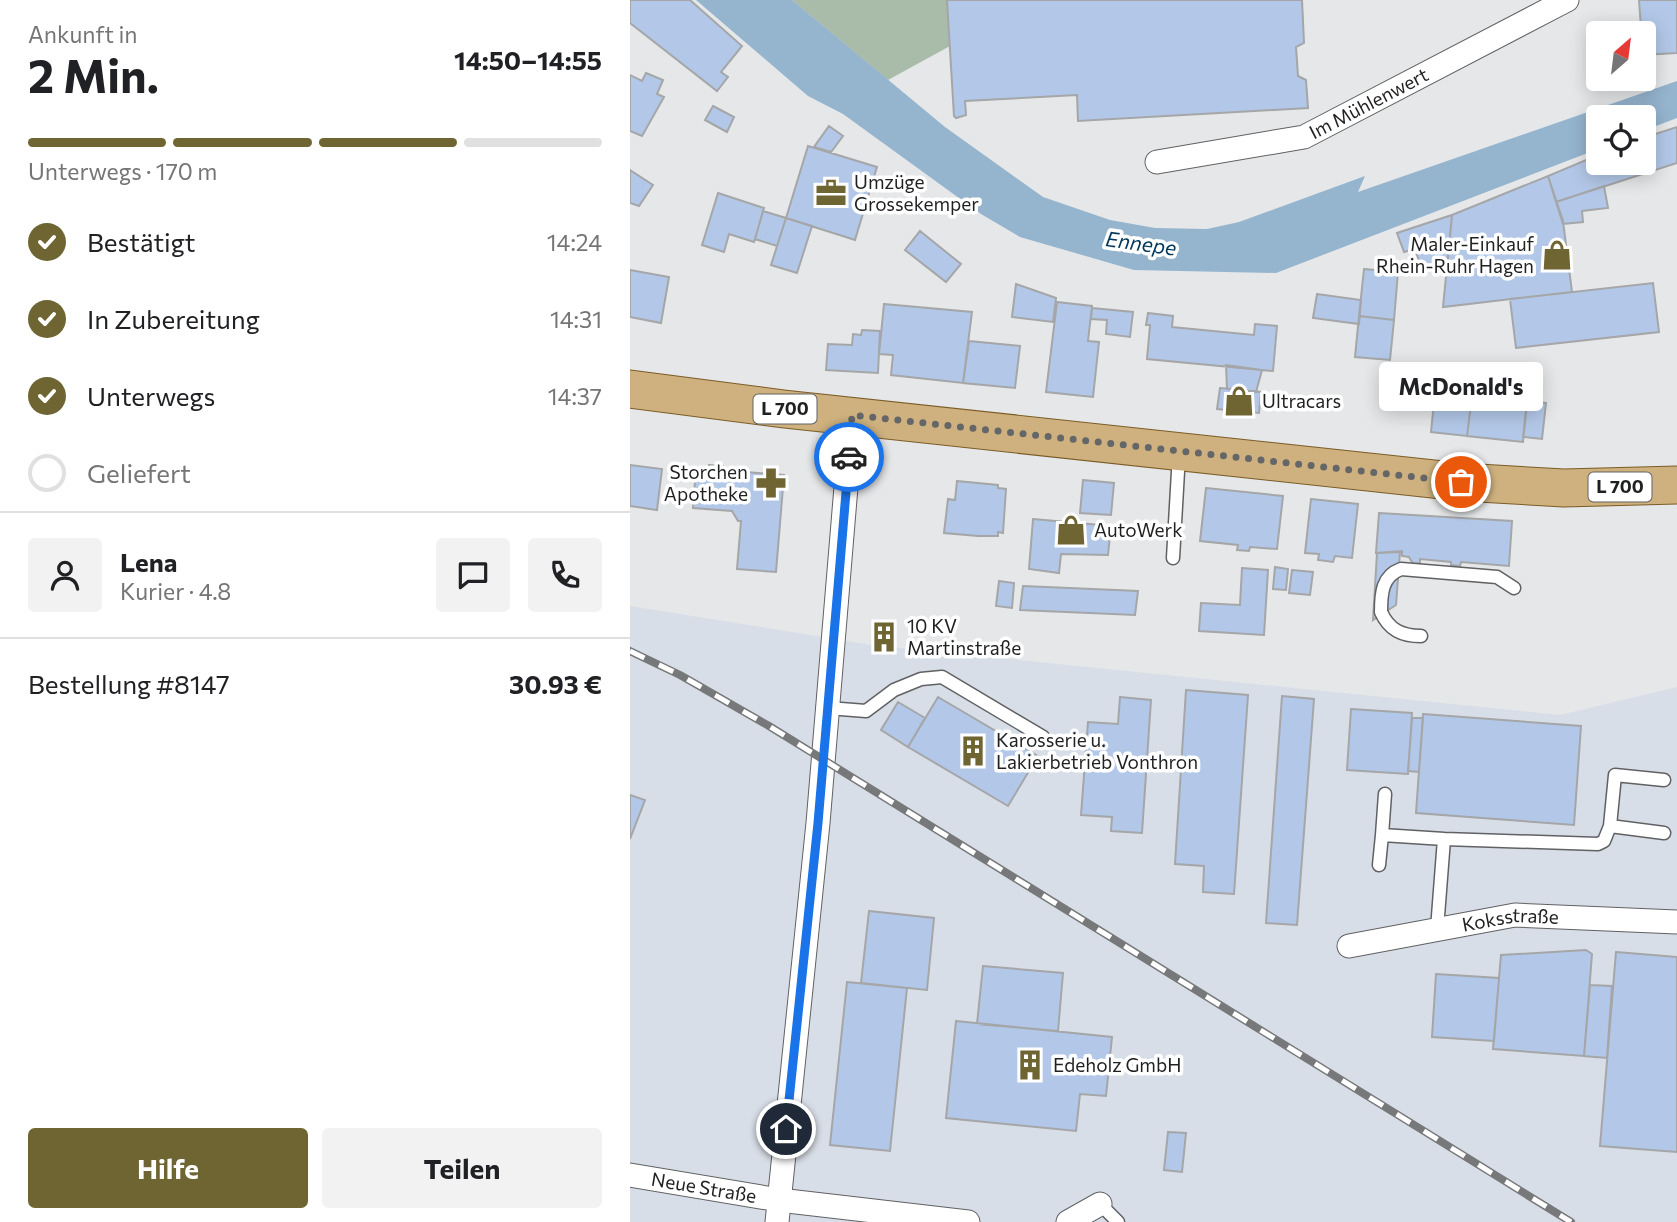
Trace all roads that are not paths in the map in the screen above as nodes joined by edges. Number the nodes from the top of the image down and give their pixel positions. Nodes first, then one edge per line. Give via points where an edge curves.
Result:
1 (1567, 0) edge
2 (1157, 162) dead end
3 (630, 388) edge
4 (852, 415) junction
5 (1179, 452) junction
6 (1677, 485) edge
7 (1172, 558) dead end
8 (1514, 588) dead end
9 (1421, 636) dead end
10 (828, 708) junction
11 (1043, 737) dead end
12 (1664, 780) dead end
13 (1385, 794) dead end
14 (1610, 826) junction
15 (1664, 833) dead end
16 (1382, 835) junction
17 (1444, 839) junction
18 (1379, 865) dead end
19 (1677, 922) edge
20 (1437, 929) junction
21 (1349, 946) dead end
22 (630, 1175) edge
23 (1100, 1205) joint
24 (778, 1211) edge
25 (1073, 1221) edge
26 (968, 1222) edge
27 (1118, 1222) edge

1 - 2 street, Im Mühlenwert via 1304,137
3 - 4 main road, L 700
4 - 5 main road, L 700
4 - 10 street
5 - 6 main road, L 700 via 1461,482 1564,488
5 - 7 lane
8 - 9 lane via 1497,577 1394,572 1384,586 1384,620 1406,636
10 - 11 lane via 866,711 894,690 921,679 942,677
10 - 24 street
12 - 14 lane via 1615,775
13 - 16 lane
14 - 15 lane
14 - 17 lane via 1598,844
16 - 17 lane
16 - 18 lane
17 - 20 lane
19 - 20 street, Koksstraße via 1515,915
20 - 21 street, Koksstraße
22 - 24 street, Neue Straße
23 - 25 street
23 - 27 lane
24 - 26 street, Neue Straße

